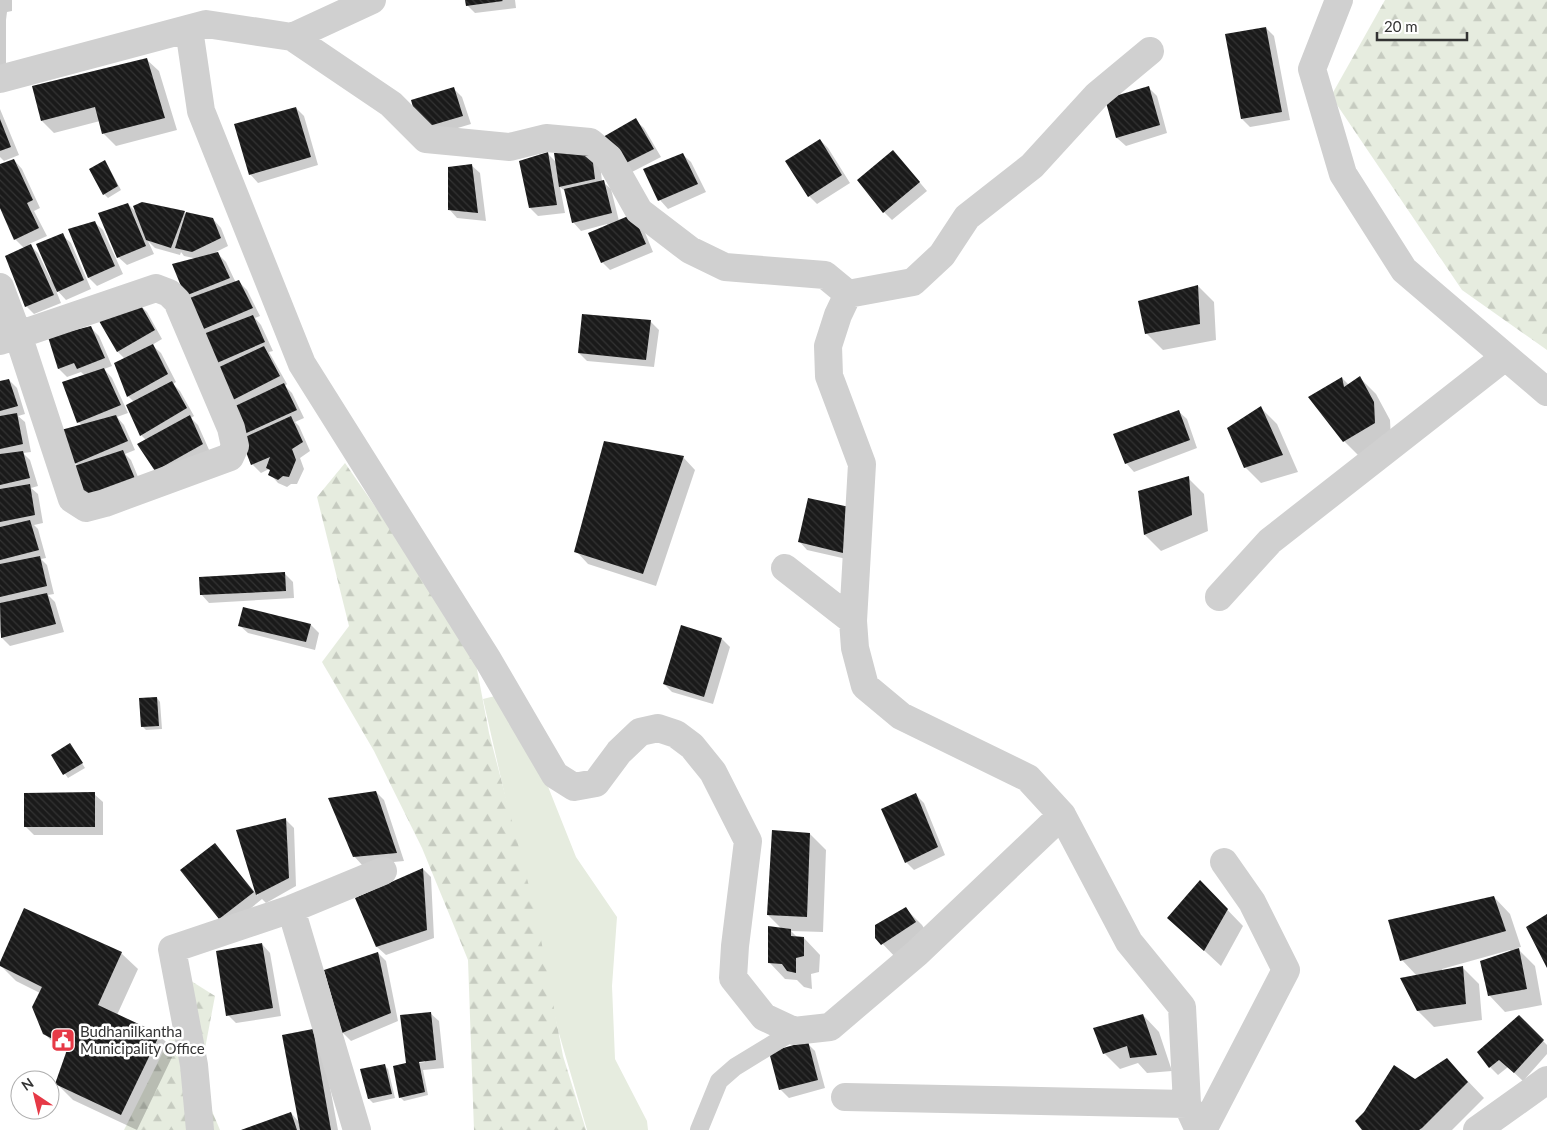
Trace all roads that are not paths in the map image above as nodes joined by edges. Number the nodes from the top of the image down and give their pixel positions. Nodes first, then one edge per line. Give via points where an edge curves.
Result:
1 (372, 0) edge
2 (1338, 0) edge
3 (189, 29) junction
4 (292, 36) junction
5 (1150, 51) dead end
6 (0, 79) edge
7 (0, 287) edge
8 (848, 294) junction
9 (9, 338) edge
10 (1506, 356) junction
11 (1547, 392) edge
12 (785, 568) dead end
13 (1219, 597) dead end
14 (853, 621) junction
15 (1062, 815) junction
16 (1224, 862) dead end
17 (383, 871) dead end
18 (291, 909) junction
19 (794, 1031) junction
20 (1547, 1080) edge
21 (846, 1097) dead end
22 (1187, 1104) junction
23 (200, 1130) edge
24 (357, 1130) edge
25 (699, 1130) edge
26 (1199, 1130) edge
27 (1203, 1130) edge
28 (1477, 1130) edge

1 - 4 street
2 - 10 street via 1312,69 1343,174 1404,270
3 - 4 street via 206,24
3 - 6 street
3 - 19 street via 201,111 302,364 488,660 555,775 574,787 596,783 619,752 640,732 658,728 676,734 692,746 713,772 748,840 733,978 764,1017
4 - 8 street via 391,104 426,139 510,147 546,138 590,142 609,158 639,211 690,250 725,267 825,275
5 - 8 street via 1097,95 1032,166 966,216 942,255 913,282
7 - 9 street
8 - 14 street via 828,346 829,376 862,464
9 - 9 street via 156,288 169,293 177,301 231,428 235,446 230,457 105,504 86,508 72,499
10 - 11 street
10 - 13 street via 1270,542
12 - 14 street
14 - 15 street via 855,648 865,686 901,716 1028,778
15 - 19 street via 917,953 830,1026
15 - 22 street via 1129,942 1182,1008
16 - 27 street via 1252,902 1286,970
17 - 18 street
18 - 23 street via 172,949 194,1065
18 - 24 street
19 - 25 lane via 734,1067 719,1081
20 - 28 street
21 - 22 street
22 - 26 street

